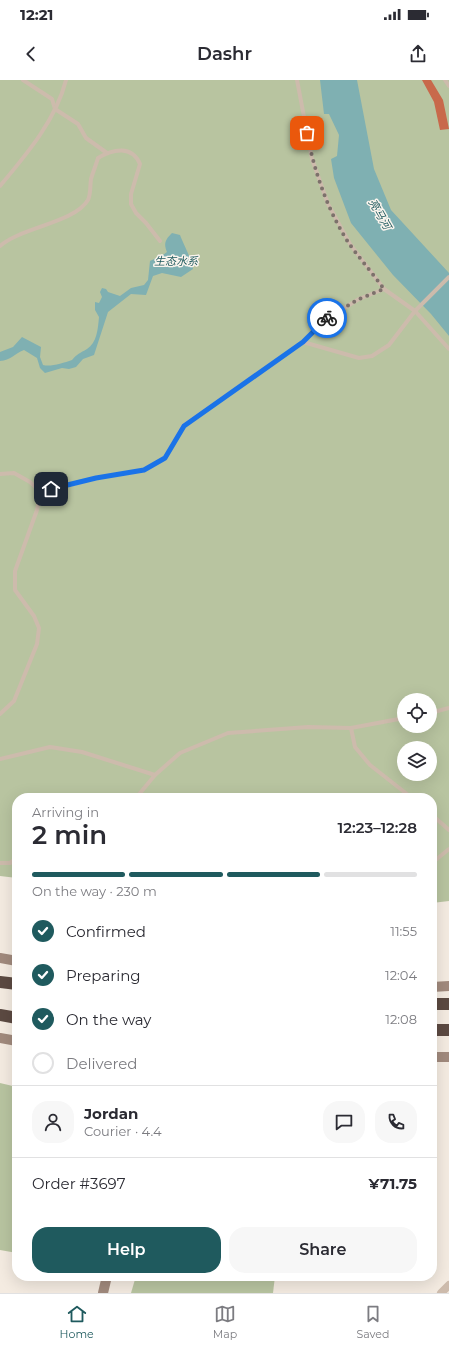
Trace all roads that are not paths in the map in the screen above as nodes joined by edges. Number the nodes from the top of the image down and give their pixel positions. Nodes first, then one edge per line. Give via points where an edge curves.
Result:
1 (23, 80) edge
2 (66, 80) edge
3 (297, 80) edge
4 (445, 80) edge
5 (449, 86) edge
6 (55, 109) junction
7 (107, 153) junction
8 (0, 186) edge
9 (160, 241) dead end
10 (0, 246) edge
11 (449, 277) edge
12 (384, 289) junction
13 (415, 311) junction
14 (303, 342) junction
15 (449, 349) edge
16 (0, 474) edge
17 (41, 492) junction
18 (449, 708) edge
19 (437, 711) edge
20 (0, 714) edge
21 (397, 719) edge
22 (351, 728) junction
23 (0, 759) edge
24 (156, 775) junction
25 (140, 793) edge
26 (406, 793) edge
27 (437, 819) edge
28 (449, 830) edge
29 (449, 850) edge
30 (437, 859) edge
31 (0, 862) edge
32 (12, 862) edge
33 (0, 958) edge
34 (12, 959) edge
35 (0, 982) edge
36 (12, 983) edge
37 (449, 986) edge
38 (437, 987) edge
39 (437, 1004) edge
40 (449, 1004) edge
41 (437, 1030) edge
42 (449, 1030) edge
43 (0, 1038) edge
44 (12, 1040) edge
45 (449, 1056) edge
46 (437, 1057) edge
47 (106, 1281) edge
48 (449, 1285) edge
49 (103, 1293) edge
50 (441, 1293) edge

1 - 6 lane via 52,99
2 - 6 lane
3 - 12 lane via 312,159 328,204 350,244
4 - 5 lane
6 - 7 lane via 78,124 86,138
6 - 8 lane
7 - 9 lane via 129,151 137,156 140,164 130,194 131,204 136,214
7 - 10 lane via 98,158 91,178 89,198 82,208 25,232
11 - 13 lane
12 - 13 lane
12 - 14 lane via 359,299 323,320
13 - 14 lane via 389,344 372,356 359,358
13 - 15 lane
14 - 17 lane via 184,426 165,458 144,470 96,478
16 - 17 lane via 14,473
17 - 20 lane via 15,571 15,590 34,616 39,628 37,644 14,701
18 - 19 lane
21 - 22 lane
22 - 24 lane via 308,726 228,733 180,753
22 - 26 lane via 354,747 370,765
23 - 24 lane via 50,748 82,752
24 - 25 lane
27 - 28 lane
29 - 30 lane
31 - 32 lane
33 - 34 street
35 - 36 highway
37 - 38 street
39 - 40 highway
41 - 42 highway
43 - 44 street
45 - 46 street
47 - 49 street
48 - 50 street

